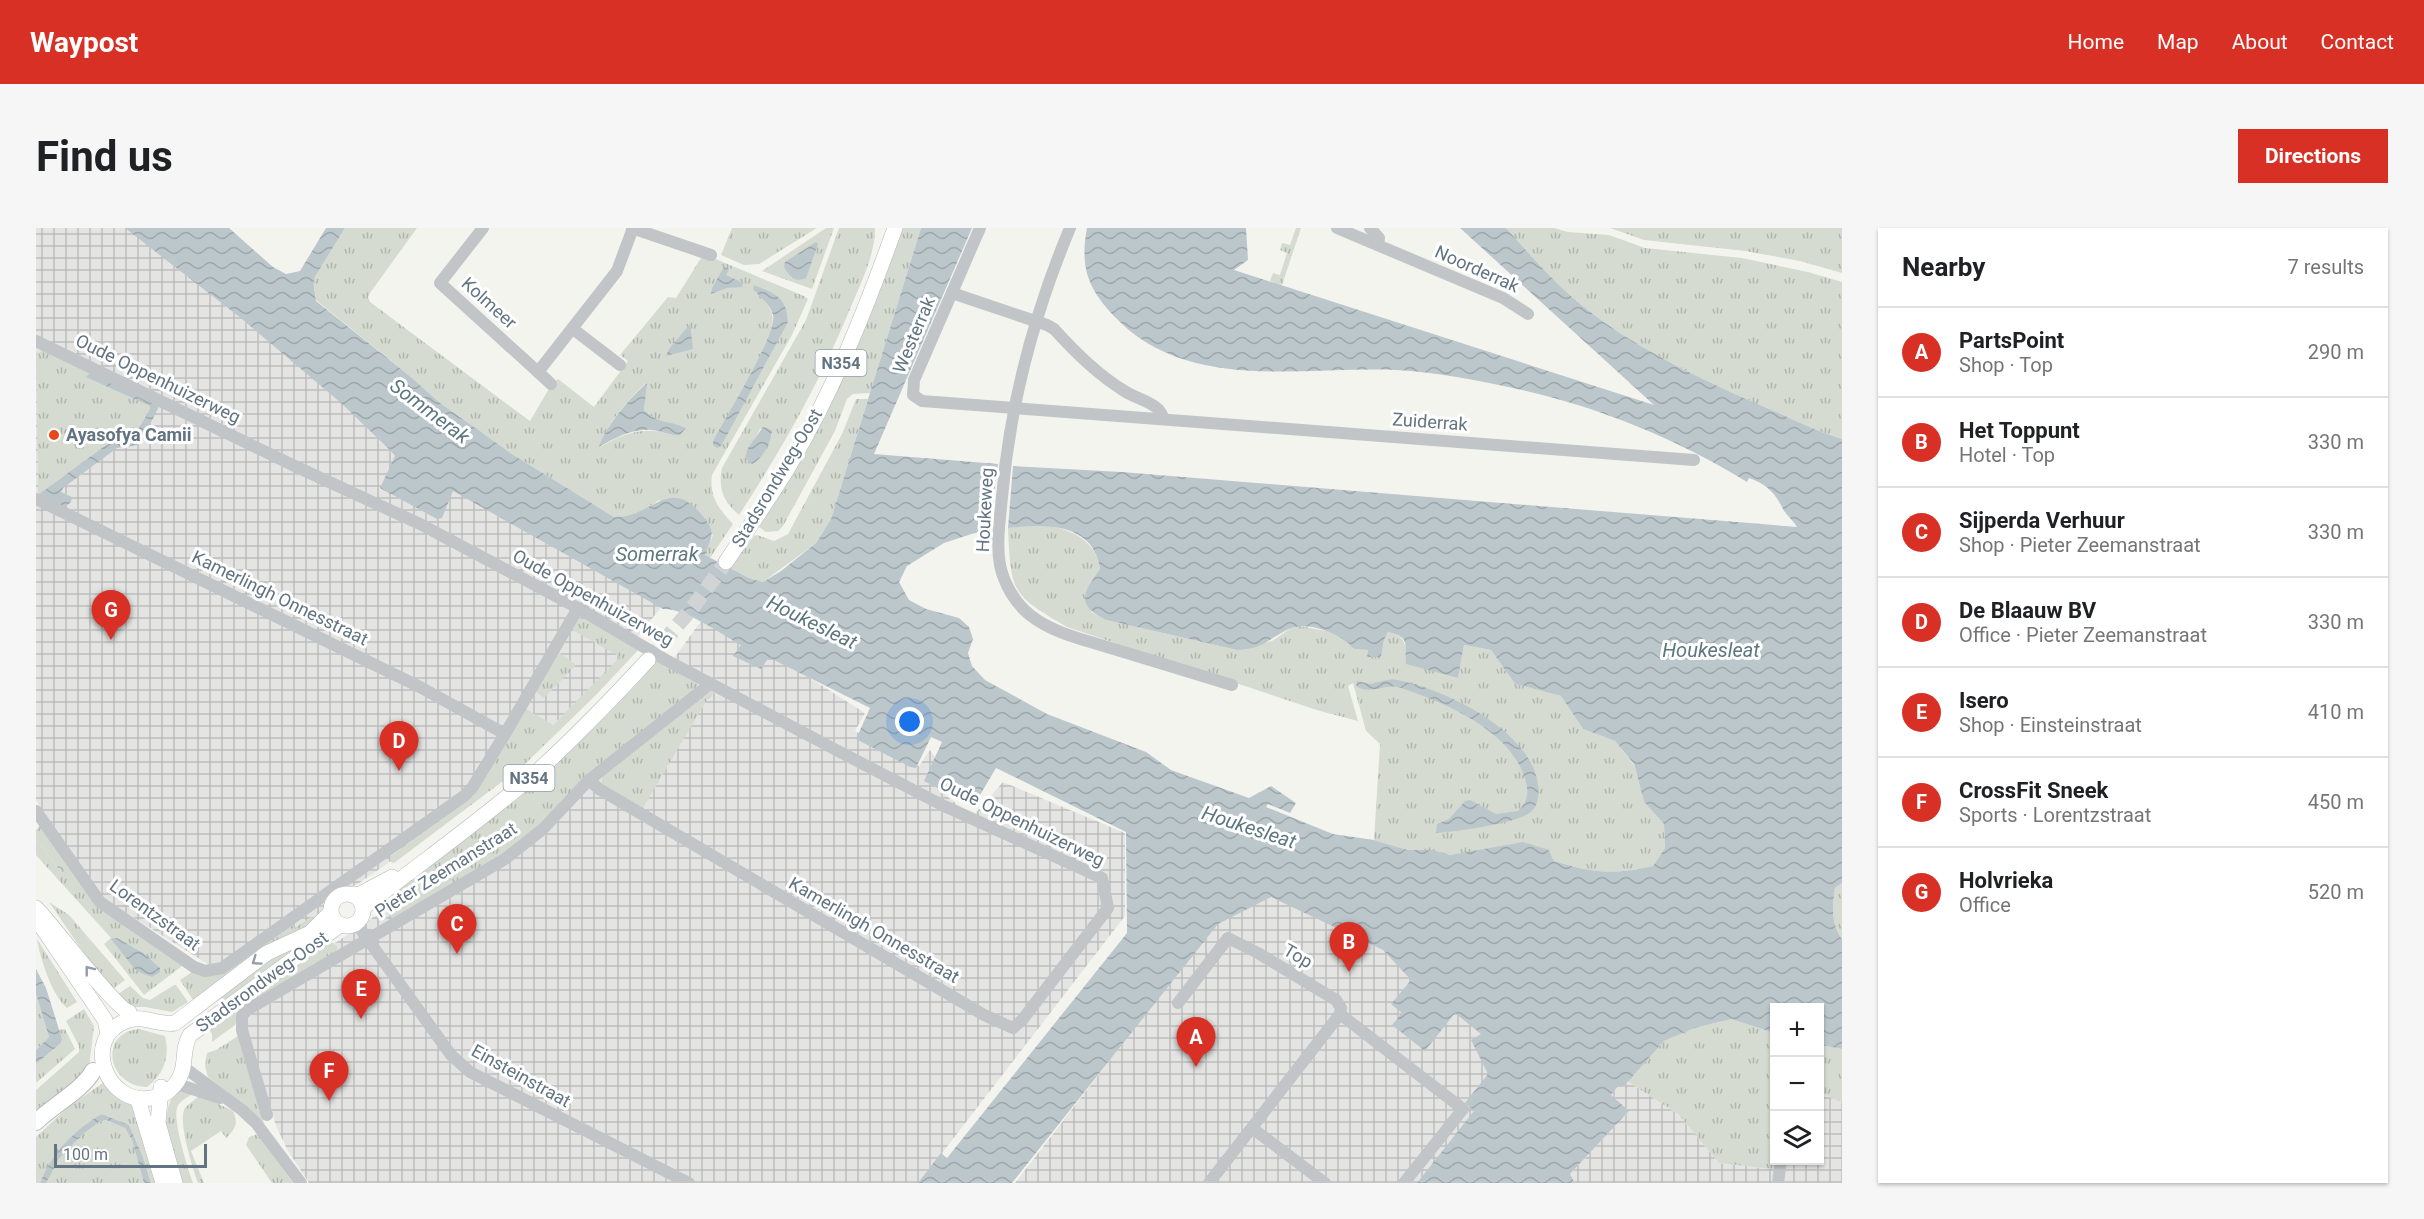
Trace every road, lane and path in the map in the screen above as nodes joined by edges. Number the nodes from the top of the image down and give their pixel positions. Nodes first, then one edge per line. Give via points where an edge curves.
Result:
1 (483, 228) edge
2 (632, 228) edge
3 (896, 228) edge
4 (980, 228) edge
5 (1070, 228) edge
6 (1337, 228) edge
7 (1370, 228) edge
8 (1378, 245) junction
9 (711, 255) dead end
10 (952, 293) junction
11 (1528, 314) dead end
12 (1036, 321) junction
13 (573, 329) junction
14 (36, 342) edge
15 (620, 365) dead end
16 (538, 372) junction
17 (550, 384) dead end
18 (1014, 408) junction
19 (1163, 419) junction
20 (1694, 460) dead end
21 (36, 499) edge
22 (726, 562) tunnel mouth
23 (578, 608) junction
24 (648, 660) tunnel mouth
25 (710, 684) junction
26 (1232, 685) dead end
27 (505, 734) junction
28 (589, 780) junction
29 (36, 810) edge
30 (421, 862) junction
31 (353, 895) junction
32 (36, 908) edge
33 (363, 908) junction
34 (1108, 908) joint
35 (36, 917) edge
36 (335, 919) junction
37 (356, 923) junction
38 (368, 939) junction
39 (224, 976) junction
40 (1178, 1003) dead end
41 (129, 1012) junction
42 (1340, 1014) junction
43 (167, 1020) junction
44 (105, 1031) junction
45 (181, 1066) junction
46 (99, 1071) junction
47 (166, 1092) junction
48 (136, 1098) junction
49 (227, 1100) junction
50 (267, 1115) dead end
51 (36, 1122) edge
52 (1252, 1128) junction
53 (1780, 1165) edge
54 (163, 1183) edge
55 (175, 1183) edge
56 (301, 1183) edge
57 (689, 1183) edge
58 (1209, 1183) edge
59 (1325, 1183) edge
60 (1404, 1183) edge
61 (1778, 1183) edge

1 - 16 street, Kolmeer via 440,283
2 - 9 street
2 - 13 street via 617,271
3 - 22 main road, Stadsrondweg-Oost / N354 via 857,328 818,411 790,465
4 - 10 street, Westerrak
5 - 12 street, Houkeweg
6 - 8 street, Noorderrak
7 - 8 street via 1379,238
8 - 11 street, Noorderrak via 1503,298
10 - 12 street
10 - 18 street, Westerrak via 914,380 913,395 922,401
12 - 18 street, Houkeweg
12 - 19 street via 1054,329 1111,382 1158,408
13 - 15 street
13 - 16 street
14 - 23 street, Oude Oppenhuizerweg via 420,524
16 - 17 street, Kolmeer
18 - 19 street, Zuiderrak
18 - 26 street, Houkeweg via 998,544 1000,566 1013,596 1028,614 1049,628
19 - 20 street, Zuiderrak
21 - 27 street, Kamerlingh Onnesstraat via 420,687
23 - 25 street, Oude Oppenhuizerweg
23 - 27 street
24 - 30 main road, N354 via 597,716 538,771
25 - 28 street, Pieter Zeemanstraat
25 - 34 street, Oude Oppenhuizerweg via 942,805 1102,878
27 - 39 street via 464,796
28 - 34 street, Kamerlingh Onnesstraat via 805,912 1013,1028
28 - 38 street, Pieter Zeemanstraat via 543,829 505,859
29 - 39 street, Lorentzstraat via 100,902 194,966
30 - 31 main road, N354
30 - 33 main road, N354
31 - 33 main road
31 - 36 main road, N354 via 344,893 336,897 331,904
41 -> 32 main road via 116,1003
33 - 37 main road, N354
35 - 44 main road
36 - 37 main road, N354 via 348,926
36 -> 39 main road, Stadsrondweg-Oost / N354
36 - 45 main road, Stadsrondweg-Oost / N354 via 196,1030 186,1042
37 - 38 street, Einsteinstraat
38 - 50 street, Pieter Zeemanstraat via 247,1010 241,1020
38 - 57 street, Einsteinstraat via 451,1055 470,1072
39 - 43 main road, Stadsrondweg-Oost / N354 via 218,986
40 - 42 street, Top via 1228,938 1326,993 1340,1003
41 - 43 main road via 150,1012
41 - 44 main road via 117,1016
42 - 52 street
42 - 60 street, Top via 1463,1109
43 - 44 main road via 165,1025 143,1018 130,1019
43 - 45 main road
44 - 46 main road
45 - 47 main road, N354
45 - 49 street
46 - 48 main road via 117,1089
46 - 51 highway via 102,1077 83,1092 62,1100
47 - 48 main road
47 - 49 street via 180,1084
47 - 55 main road via 158,1123
48 - 54 main road
49 - 56 street via 256,1123
52 - 58 street
52 - 59 street
53 - 61 street

